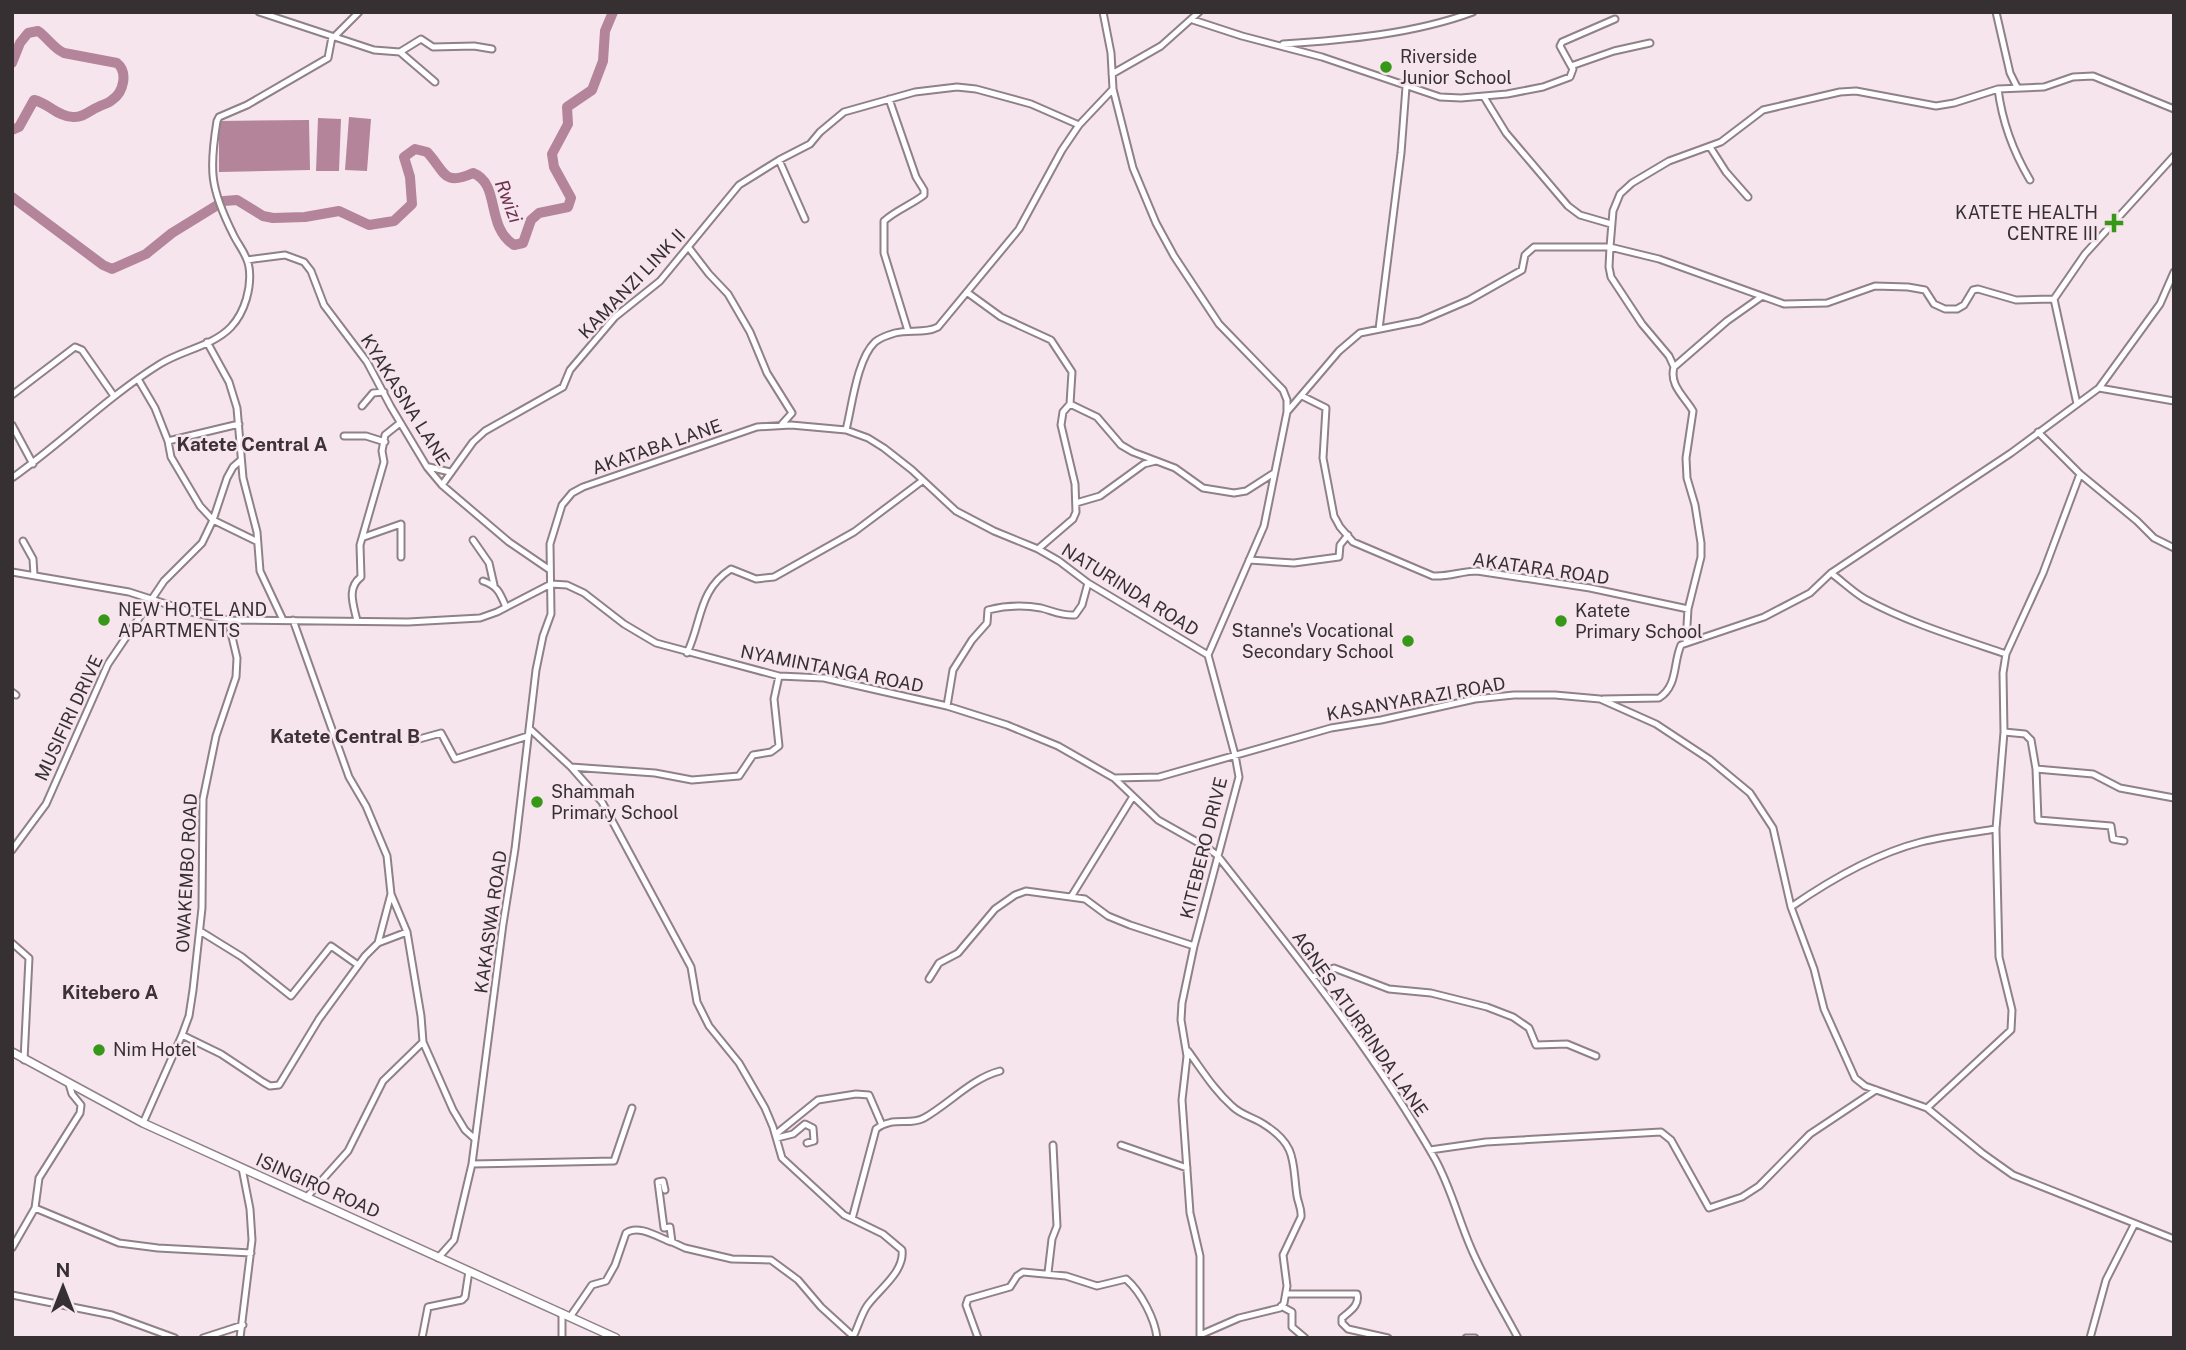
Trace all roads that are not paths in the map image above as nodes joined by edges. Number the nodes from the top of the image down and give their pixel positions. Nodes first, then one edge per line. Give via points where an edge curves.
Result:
1 (259, 12) edge
2 (359, 12) edge
3 (1104, 12) edge
4 (1199, 12) edge
5 (1473, 12) edge
6 (1996, 12) edge
7 (1615, 19) dead end
8 (1193, 20) junction
9 (333, 37) junction
10 (1650, 43) dead end
11 (1273, 45) junction
12 (492, 49) dead end
13 (400, 52) junction
14 (1571, 65) junction
15 (1112, 74) junction
16 (435, 82) dead end
17 (1406, 87) junction
18 (2017, 87) junction
19 (1113, 89) junction
20 (1998, 89) junction
21 (1484, 97) junction
22 (889, 99) junction
23 (2174, 109) edge
24 (1079, 125) junction
25 (1710, 147) junction
26 (2174, 156) edge
27 (779, 160) junction
28 (2030, 180) dead end
29 (1748, 197) dead end
30 (805, 219) dead end
31 (1611, 224) junction
32 (1610, 247) junction
33 (689, 248) junction
34 (247, 260) junction
35 (2174, 272) edge
36 (968, 293) junction
37 (1761, 296) junction
38 (2054, 299) junction
39 (1379, 328) junction
40 (908, 331) junction
41 (206, 342) junction
42 (1674, 366) junction
43 (138, 379) junction
44 (2099, 388) junction
45 (384, 392) junction
46 (12, 395) edge
47 (114, 396) junction
48 (1302, 396) junction
49 (2174, 401) edge
50 (1070, 404) junction
51 (2077, 404) junction
52 (362, 406) dead end
53 (1287, 412) junction
54 (400, 423) junction
55 (239, 424) junction
56 (782, 424) junction
57 (12, 425) edge
58 (846, 430) junction
59 (2038, 432) junction
60 (344, 436) dead end
61 (168, 441) junction
62 (385, 442) junction
63 (241, 460) junction
64 (1158, 460) junction
65 (33, 464) junction
66 (427, 467) junction
67 (450, 472) junction
68 (1275, 472) junction
69 (2080, 474) junction
70 (12, 478) edge
71 (922, 481) junction
72 (442, 485) junction
73 (1076, 503) junction
74 (213, 520) junction
75 (1348, 536) junction
76 (364, 537) junction
77 (474, 540) dead end
78 (23, 541) dead end
79 (256, 541) junction
80 (2174, 548) edge
81 (1038, 549) junction
82 (401, 557) dead end
83 (1249, 560) junction
84 (550, 570) junction
85 (12, 572) edge
86 (1830, 573) junction
87 (34, 575) junction
88 (483, 581) dead end
89 (1088, 583) junction
90 (551, 584) junction
91 (494, 585) junction
92 (152, 598) junction
93 (506, 607) junction
94 (1688, 609) junction
95 (228, 620) junction
96 (283, 620) junction
97 (293, 621) junction
98 (357, 621) junction
99 (1686, 641) junction
100 (687, 653) junction
101 (2006, 654) junction
102 (1208, 655) junction
103 (779, 676) junction
104 (1600, 699) junction
105 (947, 706) junction
106 (530, 729) junction
107 (2004, 732) junction
108 (528, 737) junction
109 (412, 741) dead end
110 (1235, 755) junction
111 (571, 767) junction
112 (2036, 769) junction
113 (1114, 778) junction
114 (1132, 798) junction
115 (2174, 798) edge
116 (1996, 829) junction
117 (2124, 841) dead end
118 (12, 850) edge
119 (1217, 855) junction
120 (391, 894) junction
121 (1071, 897) junction
122 (1791, 907) junction
123 (200, 931) junction
124 (407, 932) junction
125 (12, 943) edge
126 (378, 943) junction
127 (1194, 946) junction
128 (358, 965) junction
129 (1313, 977) junction
130 (929, 979) dead end
131 (182, 1035) junction
132 (424, 1042) junction
133 (1186, 1048) junction
134 (12, 1052) edge
135 (1596, 1056) dead end
136 (24, 1060) junction
137 (1000, 1071) dead end
138 (69, 1084) junction
139 (1876, 1090) junction
140 (632, 1108) dead end
141 (1927, 1108) junction
142 (143, 1124) junction
143 (882, 1125) junction
144 (776, 1136) junction
145 (475, 1139) junction
146 (807, 1143) dead end
147 (1053, 1145) dead end
148 (1121, 1145) dead end
149 (1430, 1150) junction
150 (472, 1164) junction
151 (242, 1168) junction
152 (1187, 1168) junction
153 (664, 1190) dead end
154 (306, 1198) junction
155 (35, 1208) junction
156 (852, 1219) junction
157 (2134, 1225) junction
158 (2174, 1239) edge
159 (672, 1242) junction
160 (12, 1248) edge
161 (251, 1253) junction
162 (438, 1258) junction
163 (468, 1271) junction
164 (1048, 1273) junction
165 (1287, 1294) junction
166 (12, 1295) edge
167 (1281, 1306) junction
168 (566, 1315) junction
169 (243, 1325) junction
170 (854, 1337) edge
171 (1200, 1337) edge
172 (175, 1338) edge
173 (203, 1338) edge
174 (240, 1338) edge
175 (422, 1338) edge
176 (562, 1338) edge
177 (616, 1338) edge
178 (978, 1338) edge
179 (1157, 1338) edge
180 (1305, 1338) edge
181 (1388, 1338) edge
182 (1466, 1338) edge
183 (1475, 1338) edge
184 (1518, 1338) edge
185 (2090, 1338) edge

1 - 9 street
2 - 9 street
3 - 15 street
4 - 8 street
5 - 11 street via 1432,26
6 - 18 street
7 - 14 street via 1562,42
8 - 11 street
8 - 15 street via 1161,46
9 - 13 street via 374,50
9 - 34 street via 328,58 219,117 213,187
10 - 14 street
11 - 17 street
12 - 13 street via 433,47 421,39
13 - 16 street
14 - 21 street via 1572,76 1567,79
15 - 19 street
17 - 21 street via 1440,97
17 - 39 street
18 - 20 street
18 - 23 street via 2093,76
19 - 24 street
19 - 53 street via 1133,168 1156,223 1219,324 1283,390
20 - 25 street via 1936,106 1856,92 1828,94 1763,110
20 - 28 street via 2019,162
21 - 31 street via 1506,133 1568,206 1580,215
22 - 24 street, KAMANZI LINK II via 938,88 976,89 1031,104
22 - 27 street, KAMANZI LINK II via 844,112 810,144
22 - 40 street via 924,190 921,198 884,221 884,253
24 - 36 street via 1019,229
25 - 29 street
25 - 31 street via 1668,161 1632,183 1620,194
26 - 38 street via 2085,254
27 - 30 street
27 - 33 street, KAMANZI LINK II via 739,186
31 - 32 street
32 - 37 street via 1659,259
32 - 39 street via 1534,247 1525,255 1522,270 1469,300 1420,321
32 - 42 street via 1612,277
33 - 56 street via 728,294 750,332 767,373 792,413
33 - 67 street, KAMANZI LINK II via 660,281 615,317 570,370 563,387 485,431
34 - 41 street via 249,284 242,309 231,327
34 - 45 street, KYAKASNA LANE via 285,255 304,262 324,305
35 - 44 street via 2160,304
36 - 40 street via 938,327
36 - 50 street via 1001,317 1051,340 1072,372
37 - 38 street via 1784,304 1827,303 1887,285 1925,290 1934,304 1945,309 1964,305 1978,289 2016,300
37 - 42 street
38 - 51 street
39 - 48 street via 1349,341
40 - 58 street via 877,341 867,352
41 - 43 street
41 - 55 street via 229,382
42 - 94 street via 1674,384 1693,411 1687,478 1701,543
43 - 47 street
43 - 61 street
44 - 49 street
44 - 51 street
45 - 52 street via 373,393
45 - 54 street, KYAKASNA LANE
46 - 47 street via 75,347 82,350
47 - 65 street
48 - 53 street
48 - 75 street via 1326,408 1323,458 1334,516
50 - 64 street via 1097,417 1121,445
50 - 73 street via 1061,425
51 - 59 street
53 - 68 street
54 - 62 street via 385,435
54 - 66 street, KYAKASNA LANE
55 - 61 street
55 - 63 street
56 - 58 street, AKATABA LANE
56 - 84 street, AKATABA LANE via 757,427 572,493 556,520
57 - 65 street
58 - 71 street, AKATABA LANE via 884,447
59 - 69 street
59 - 86 street
60 - 62 street
61 - 74 street via 171,457
62 - 76 street
63 - 74 street, MUSIFIRI DRIVE via 227,478
63 - 79 street
64 - 68 street via 1203,488 1234,493 1246,491
64 - 73 street via 1144,464 1100,496
65 - 70 street
66 - 67 street
66 - 72 street, KYAKASNA LANE
67 - 72 street, KAMANZI LINK II
68 - 83 street via 1264,526
69 - 80 street via 2154,538
69 - 101 street
71 - 81 street, NATURINDA ROAD via 956,511
71 - 100 street via 854,532 774,577 756,579 731,569 725,573 706,597
72 - 84 street, KYAKASNA LANE
73 - 81 street via 1073,519
74 - 79 street
74 - 92 street, MUSIFIRI DRIVE via 202,543
75 - 83 street via 1340,545 1339,557 1294,563
75 - 94 street, AKATARA ROAD via 1373,552 1433,576 1478,571
76 - 82 street via 401,524
76 - 98 street via 361,578 351,594
77 - 91 street via 489,563
78 - 87 street via 33,559
79 - 96 street via 260,571
81 - 89 street, NATURINDA ROAD
83 - 102 street
84 - 90 street, AKATABA LANE
85 - 87 street
86 - 99 street via 1810,593 1764,617
86 - 101 street via 1886,609
87 - 92 street
88 - 91 street
89 - 102 street, NATURINDA ROAD
89 - 105 street via 1075,615 1025,607 988,610 987,623 953,670
90 - 93 street
90 - 100 street, NYAMINTANGA ROAD via 584,593 656,643
90 - 106 street, KAKASWA ROAD via 551,614 543,636
91 - 93 street
92 - 95 street
92 - 118 street, MUSIFIRI DRIVE via 103,674 46,804
93 - 98 street via 480,618
94 - 99 street
95 - 96 street
95 - 123 street, OWAKEMBO ROAD via 236,650 236,677 216,736 204,799
96 - 97 street
97 - 98 street
97 - 120 street via 349,776 381,838
99 - 104 street via 1679,649 1667,693 1648,699
100 - 103 street, NYAMINTANGA ROAD
101 - 107 street
102 - 110 street, KITEBERO DRIVE
103 - 105 street, NYAMINTANGA ROAD via 824,678
103 - 111 street via 774,699 779,746 754,755 739,776 692,780
104 - 110 street, KASANYARAZI ROAD via 1541,695 1475,699 1331,728
104 - 122 street, KASANYARAZI ROAD via 1656,724 1750,793 1773,828
105 - 113 street, NYAMINTANGA ROAD via 1058,746
106 - 108 street, KAKASWA ROAD
106 - 111 street
107 - 112 street via 2029,736
107 - 116 street
108 - 109 street via 456,759 441,733
108 - 145 street, KAKASWA ROAD
110 - 113 street, NYAMINTANGA ROAD via 1159,777
110 - 119 street, KITEBERO DRIVE via 1239,778
111 - 144 street via 602,802 691,967 695,995 706,1022 744,1072
112 - 115 street via 2093,774 2120,788
112 - 117 street via 2039,820 2104,824 2111,826 2113,839
113 - 114 street, AGNES ATURRINDA LANE
114 - 119 street, AGNES ATURRINDA LANE via 1158,820
114 - 121 street
116 - 122 street via 1921,842 1888,853 1822,885
116 - 141 street via 1999,957 2012,1010 2011,1030
119 - 127 street, KITEBERO DRIVE
119 - 129 street, AGNES ATURRINDA LANE
120 - 124 street
120 - 126 street
121 - 127 street via 1130,925
121 - 130 street via 1026,891 1015,895 995,908 958,953 939,963
122 - 139 street, KASANYARAZI ROAD via 1839,1044 1856,1077
123 - 128 street via 291,996 331,946
123 - 131 street, OWAKEMBO ROAD
124 - 126 street
124 - 132 street
125 - 136 street via 29,958
126 - 128 street
127 - 133 street, KITEBERO DRIVE via 1182,1003
128 - 131 street via 276,1086
129 - 135 street via 1334,968 1389,989 1431,993 1487,1007 1529,1028 1536,1045 1567,1044
129 - 149 street, AGNES ATURRINDA LANE
131 - 142 street, OWAKEMBO ROAD
132 - 145 street via 453,1110
132 - 154 street via 383,1082 348,1151
133 - 152 street, KITEBERO DRIVE via 1182,1100
133 - 165 street via 1219,1094 1241,1114 1268,1126 1292,1153 1302,1210 1283,1255
134 - 136 main road, ISINGIRO ROAD
136 - 138 main road, ISINGIRO ROAD
137 - 143 street via 923,1119
138 - 142 main road, ISINGIRO ROAD
138 - 155 street via 81,1105 80,1113 39,1178
139 - 141 street, KASANYARAZI ROAD
139 - 149 street via 1810,1134 1759,1186 1742,1198 1709,1208 1671,1140 1661,1132 1486,1142
140 - 150 street via 614,1161
141 - 157 street, KASANYARAZI ROAD via 2001,1168
142 - 151 main road, ISINGIRO ROAD
143 - 144 street via 869,1095 856,1094 818,1100
143 - 156 street via 875,1133
144 - 146 street via 793,1134 805,1124 814,1128 814,1141
144 - 156 street via 782,1158
145 - 150 street, KAKASWA ROAD
147 - 164 street via 1058,1226
148 - 152 street
149 - 184 street, AGNES ATURRINDA LANE via 1449,1185 1471,1247
150 - 162 street, KAKASWA ROAD via 454,1240
151 - 154 main road, ISINGIRO ROAD
151 - 161 street via 250,1209
152 - 171 street, KITEBERO DRIVE via 1190,1213 1200,1256
153 - 159 street via 663,1181 658,1182 664,1228 670,1227
154 - 162 main road, ISINGIRO ROAD
155 - 160 street
155 - 161 street via 118,1243
156 - 170 street via 883,1234 903,1255 865,1309
157 - 158 street, KASANYARAZI ROAD
157 - 185 street via 2106,1280
159 - 168 street via 629,1230 606,1281 592,1285
159 - 170 street via 732,1258 771,1260 798,1280
161 - 169 street
162 - 163 main road, ISINGIRO ROAD
163 - 168 main road, ISINGIRO ROAD
163 - 175 street via 462,1300 428,1307
164 - 178 street via 1023,1272 1010,1287 968,1299
164 - 179 street via 1097,1286 1129,1281 1155,1323
165 - 167 street
165 - 181 street via 1357,1294 1356,1306 1342,1323 1348,1329
166 - 172 street via 112,1315
167 - 171 street via 1239,1318
167 - 180 street via 1292,1312 1292,1327
168 - 176 street
168 - 177 main road, ISINGIRO ROAD
169 - 173 street
169 - 174 street
182 - 183 street

